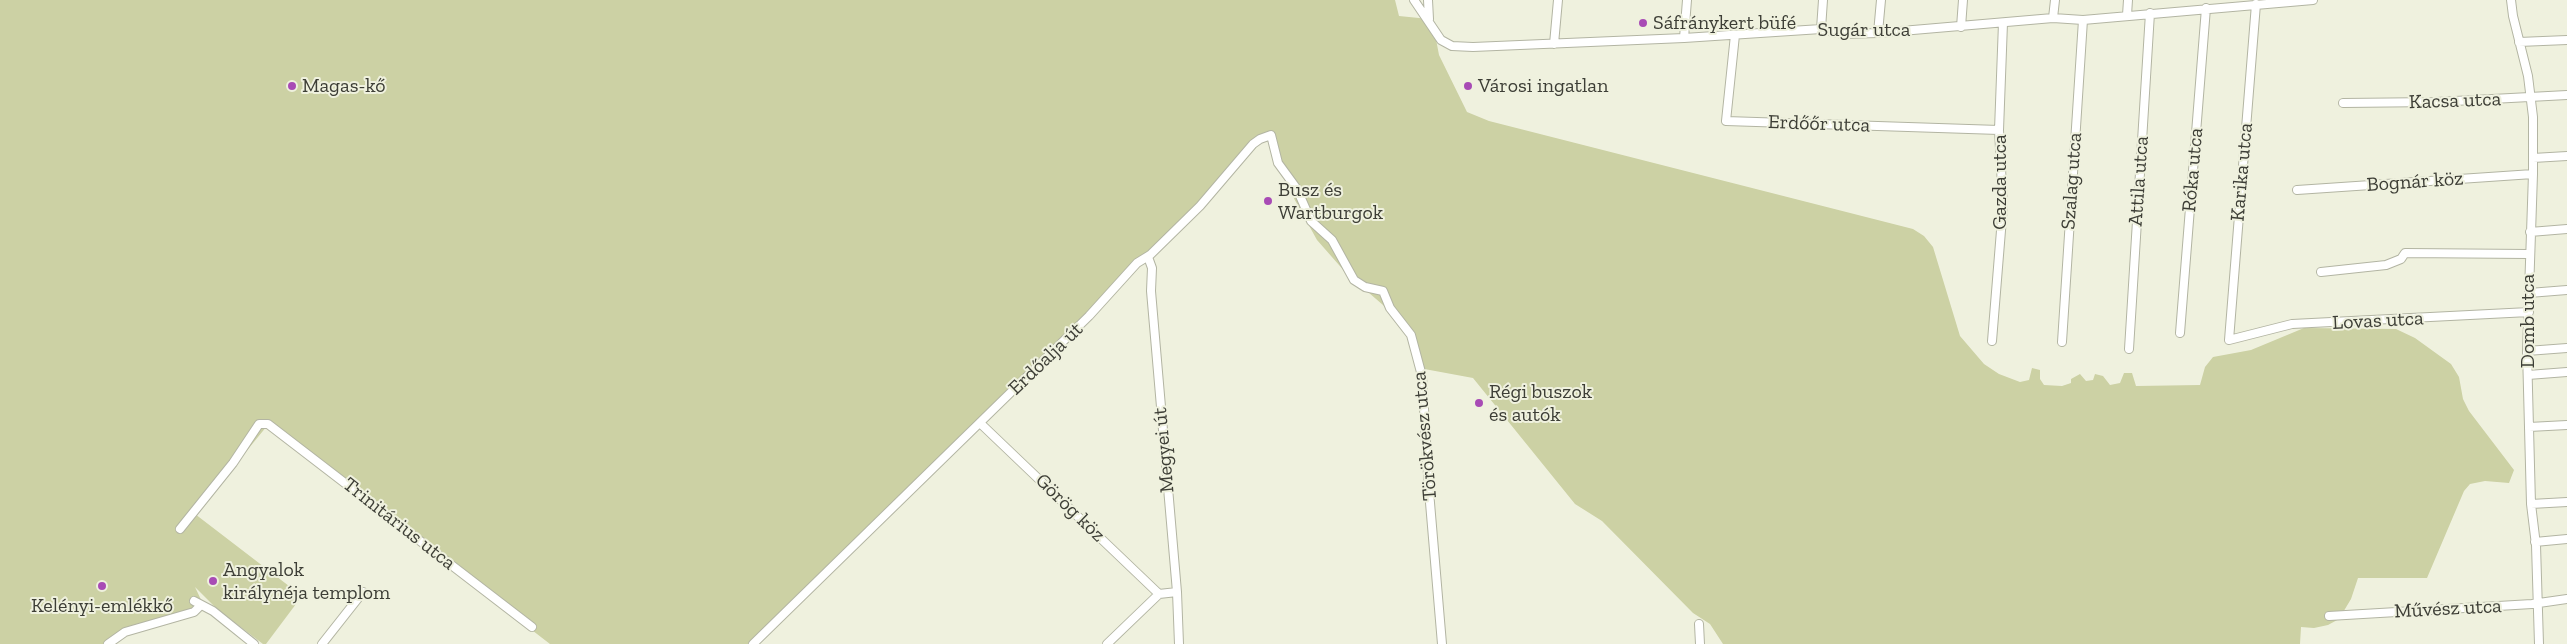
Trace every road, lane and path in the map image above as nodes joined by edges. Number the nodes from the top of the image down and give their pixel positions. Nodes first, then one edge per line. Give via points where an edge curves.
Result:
1 (1414, 0) edge
2 (1428, 0) edge
3 (1558, 0) edge
4 (1688, 0) edge
5 (1823, 0) edge
6 (1881, 0) edge
7 (1964, 0) edge
8 (2055, 0) edge
9 (2128, 0) edge
10 (2194, 0) edge
11 (2312, 0) edge
12 (2511, 0) edge
13 (2232, 3) edge
14 (2256, 4) junction
15 (2206, 8) junction
16 (2193, 9) junction
17 (2150, 13) junction
18 (2127, 15) junction
19 (2053, 18) junction
20 (1429, 19) junction
21 (2083, 20) junction
22 (2003, 23) junction
23 (1961, 27) junction
24 (1821, 29) junction
25 (1878, 33) junction
26 (1736, 35) junction
27 (1684, 38) junction
28 (2567, 40) edge
29 (2519, 42) junction
30 (1554, 44) junction
31 (2567, 96) edge
32 (2530, 98) junction
33 (2343, 104) dead end
34 (1999, 130) junction
35 (1271, 135) joint
36 (2567, 156) edge
37 (2533, 158) junction
38 (2533, 174) junction
39 (2297, 190) dead end
40 (2567, 229) edge
41 (2530, 232) junction
42 (2529, 254) junction
43 (1148, 257) junction
44 (2321, 272) dead end
45 (2567, 290) edge
46 (2529, 293) junction
47 (2529, 312) junction
48 (2180, 332) dead end
49 (2228, 340) joint
50 (1992, 341) dead end
51 (2062, 342) dead end
52 (2567, 348) edge
53 (2129, 349) dead end
54 (2527, 351) junction
55 (2567, 372) edge
56 (2528, 375) junction
57 (980, 423) junction
58 (2567, 425) edge
59 (2528, 427) junction
60 (2567, 502) edge
61 (2532, 504) junction
62 (180, 529) dead end
63 (2567, 540) edge
64 (2536, 542) junction
65 (363, 592) dead end
66 (1177, 592) junction
67 (1159, 594) junction
68 (2567, 599) edge
69 (2538, 602) junction
70 (2329, 616) dead end
71 (1699, 624) dead end
72 (532, 627) dead end
73 (108, 644) edge
74 (254, 644) edge
75 (322, 644) edge
76 (753, 644) edge
77 (1107, 644) edge
78 (1179, 644) edge
79 (1442, 644) edge
80 (1700, 644) edge
81 (2539, 644) edge

1 - 20 street, Sugár utca
2 - 20 street
3 - 30 street
4 - 27 street
5 - 24 street
6 - 25 street
7 - 23 street
8 - 19 street
9 - 18 street
10 - 16 street
11 - 14 street, Sugár utca
12 - 29 street, Domb utca
13 - 14 street, Sugár utca
13 - 15 street, Sugár utca
14 - 49 street, Karika utca
15 - 16 street, Sugár utca
15 - 48 street, Róka utca
16 - 17 street, Sugár utca
17 - 18 street, Sugár utca
17 - 53 street, Attila utca
18 - 21 street, Sugár utca
19 - 21 street, Sugár utca
19 - 22 street, Sugár utca
20 - 30 street, Sugár utca via 1435,34 1452,46
21 - 51 street, Szalag utca
22 - 23 street, Sugár utca
22 - 34 street, Gazda utca
23 - 25 street, Sugár utca
24 - 25 street, Sugár utca via 1843,34
24 - 26 street, Sugár utca
26 - 27 street, Sugár utca
26 - 34 street, Erdőőr utca via 1726,121
27 - 30 street, Sugár utca
28 - 29 street
29 - 32 street, Domb utca
31 - 32 street, Kacsa utca
32 - 33 street, Kacsa utca
32 - 37 street, Domb utca
34 - 50 street, Gazda utca via 2003,206
35 - 43 street, Erdőalja út via 1253,144 1200,206
35 - 79 street, Törökvész utca via 1278,163 1297,188 1311,221 1332,240 1354,280 1368,288 1383,291 1390,308 1411,335 1422,376
36 - 37 street
37 - 38 street, Domb utca
38 - 39 street, Bognár köz
38 - 41 street, Domb utca
40 - 41 street
41 - 42 street, Domb utca
42 - 44 street via 2404,253 2401,259 2386,266
42 - 46 street, Domb utca
43 - 57 street, Erdőalja út via 1137,263 1089,316
43 - 66 street, Megyei út via 1152,268 1160,419
45 - 46 street
46 - 47 street, Domb utca
47 - 49 street, Lovas utca via 2292,324
47 - 54 street, Domb utca
52 - 54 street
54 - 56 street, Domb utca
55 - 56 street
56 - 59 street, Domb utca
57 - 67 street, Görög köz
57 - 76 street, Erdőalja út
58 - 59 street
59 - 61 street, Domb utca
60 - 61 street
61 - 64 street, Domb utca
62 - 72 street, Trinitárius utca via 233,463 259,424 265,423
63 - 64 street
64 - 69 street, Domb utca
65 - 75 street
66 - 67 street
66 - 78 street, Megyei út
67 - 77 street
68 - 69 street, Művész utca
69 - 70 street, Művész utca
69 - 81 street, Domb utca
71 - 80 street
73 - 74 street via 125,632 194,612 197,603

